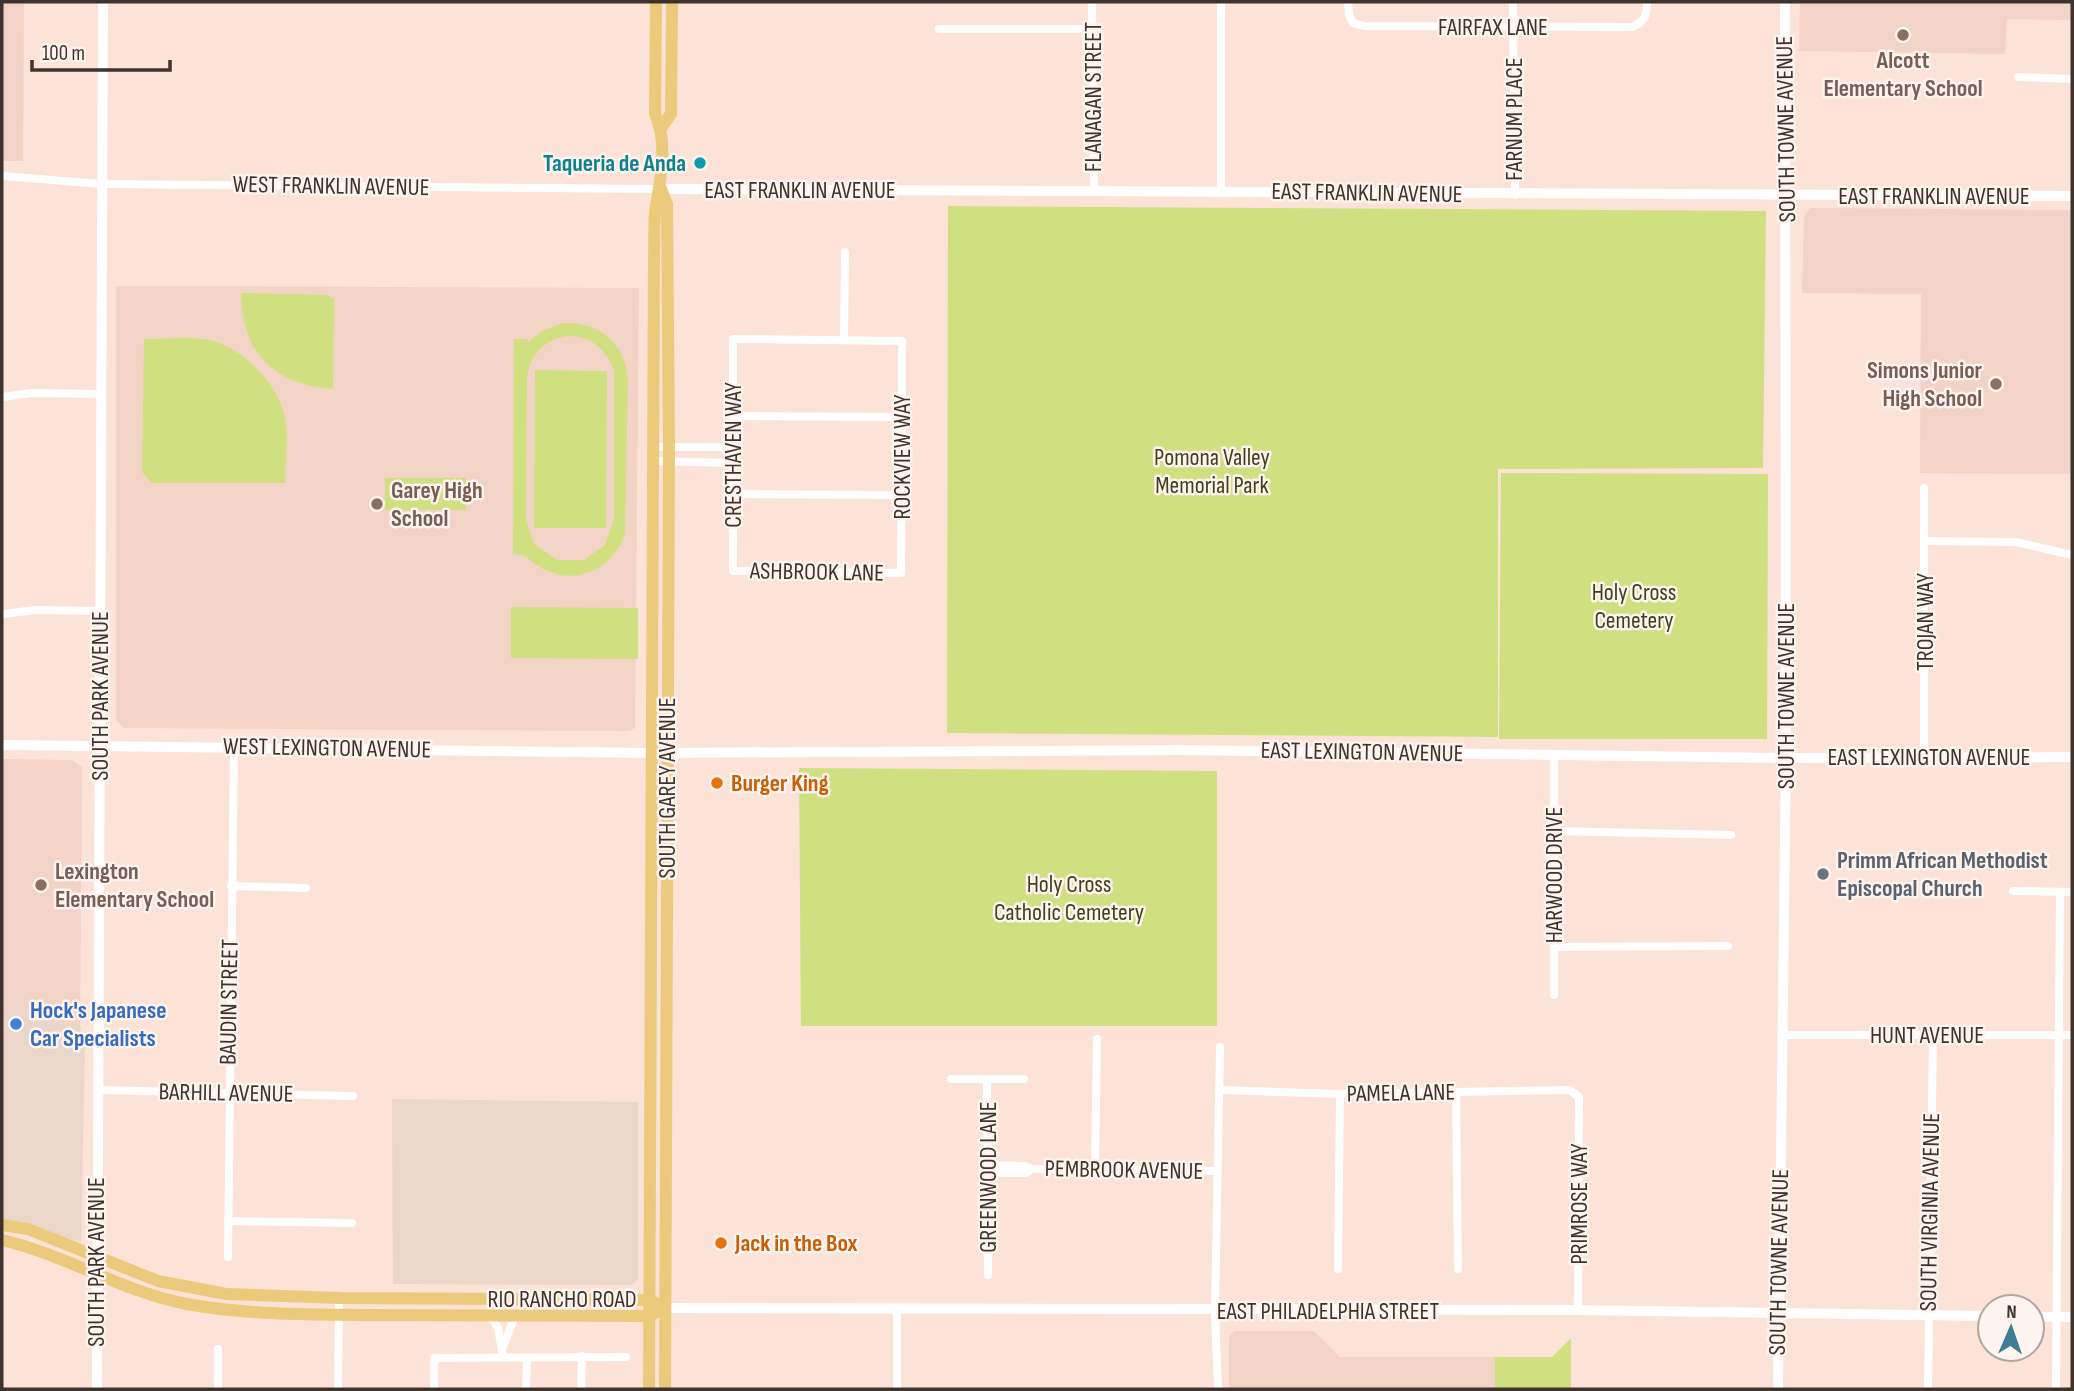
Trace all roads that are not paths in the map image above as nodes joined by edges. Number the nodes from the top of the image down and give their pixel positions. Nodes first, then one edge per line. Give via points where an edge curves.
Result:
1 (103, 2) edge
2 (656, 2) edge
3 (671, 2) edge
4 (1093, 2) edge
5 (1221, 2) edge
6 (1348, 2) edge
7 (1513, 2) edge
8 (1647, 2) edge
9 (1785, 2) edge
10 (1514, 27) junction
11 (939, 29) dead end
12 (1092, 29) junction
13 (2018, 77) dead end
14 (2072, 79) edge
15 (661, 128) junction
16 (2, 177) edge
17 (102, 184) junction
18 (661, 189) junction
19 (1221, 191) junction
20 (1094, 192) junction
21 (1515, 195) junction
22 (1787, 195) junction
23 (2072, 196) edge
24 (845, 252) dead end
25 (844, 340) junction
26 (102, 394) junction
27 (2, 397) edge
28 (733, 416) junction
29 (903, 417) junction
30 (654, 447) junction
31 (669, 447) junction
32 (733, 447) junction
33 (654, 461) junction
34 (669, 461) junction
35 (733, 463) junction
36 (1924, 488) dead end
37 (733, 494) junction
38 (902, 495) junction
39 (1926, 541) junction
40 (2072, 555) edge
41 (733, 571) joint
42 (901, 573) joint
43 (100, 611) junction
44 (2, 614) edge
45 (2, 745) edge
46 (101, 746) junction
47 (234, 747) junction
48 (653, 753) junction
49 (667, 753) junction
50 (1554, 755) junction
51 (1924, 756) junction
52 (2072, 757) edge
53 (1786, 758) junction
54 (1554, 831) junction
55 (1731, 835) dead end
56 (231, 886) junction
57 (306, 888) dead end
58 (2013, 891) dead end
59 (2060, 892) junction
60 (2072, 892) edge
61 (1728, 946) dead end
62 (1554, 947) junction
63 (1554, 995) dead end
64 (1783, 1035) junction
65 (2060, 1035) junction
66 (2072, 1035) edge
67 (1933, 1036) junction
68 (1097, 1039) dead end
69 (1220, 1047) dead end
70 (951, 1079) dead end
71 (987, 1079) junction
72 (1024, 1079) dead end
73 (98, 1090) junction
74 (1220, 1090) junction
75 (1456, 1092) junction
76 (228, 1094) junction
77 (1340, 1094) junction
78 (354, 1096) dead end
79 (1579, 1097) joint
80 (650, 1109) junction
81 (666, 1109) junction
82 (988, 1169) junction
83 (1095, 1169) junction
84 (1217, 1171) junction
85 (229, 1221) junction
86 (352, 1223) dead end
87 (2, 1225) edge
88 (2, 1240) edge
89 (95, 1254) junction
90 (228, 1257) dead end
91 (1338, 1269) dead end
92 (1458, 1269) dead end
93 (95, 1272) junction
94 (988, 1275) dead end
95 (339, 1298) junction
96 (400, 1298) junction
97 (508, 1299) junction
98 (650, 1300) junction
99 (665, 1308) junction
100 (897, 1310) junction
101 (1578, 1310) junction
102 (1215, 1312) junction
103 (339, 1314) junction
104 (1778, 1314) junction
105 (400, 1315) junction
106 (461, 1316) junction
107 (491, 1316) junction
108 (515, 1316) junction
109 (650, 1316) junction
110 (1928, 1316) junction
111 (1976, 1316) edge
112 (2046, 1317) edge
113 (2057, 1317) junction
114 (2072, 1317) edge
115 (218, 1349) dead end
116 (503, 1352) junction
117 (582, 1356) junction
118 (626, 1357) dead end
119 (527, 1358) junction
120 (97, 1389) edge
121 (218, 1389) edge
122 (338, 1389) edge
123 (434, 1389) edge
124 (526, 1389) edge
125 (582, 1389) edge
126 (649, 1389) edge
127 (665, 1389) edge
128 (897, 1389) edge
129 (1218, 1389) edge
130 (1778, 1389) edge
131 (1928, 1389) edge
132 (2056, 1389) edge

1 - 17 street, SOUTH PARK AVENUE
2 - 15 main road, SOUTH GAREY AVENUE via 655,114
3 - 15 main road, SOUTH GAREY AVENUE via 671,114
4 - 12 street, FLANAGAN STREET
5 - 19 street
6 - 10 street, FAIRFAX LANE via 1353,23 1364,26
7 - 10 street, FARNUM PLACE
8 - 10 street, FAIRFAX LANE via 1647,14 1633,27
9 - 22 street, SOUTH TOWNE AVENUE
10 - 21 street, FARNUM PLACE
11 - 12 street
12 - 20 street, FLANAGAN STREET
13 - 14 street
15 - 18 main road, SOUTH GAREY AVENUE
16 - 17 street, WEST FRANKLIN AVENUE
17 - 18 street, WEST FRANKLIN AVENUE
17 - 26 street, SOUTH PARK AVENUE
18 - 20 street, EAST FRANKLIN AVENUE
18 - 30 main road, SOUTH GAREY AVENUE via 654,255
18 - 31 main road, SOUTH GAREY AVENUE via 667,204
19 - 20 street, EAST FRANKLIN AVENUE
19 - 21 street, EAST FRANKLIN AVENUE
21 - 22 street, EAST FRANKLIN AVENUE
22 - 23 street, EAST FRANKLIN AVENUE
22 - 53 street, SOUTH TOWNE AVENUE
24 - 25 street
25 - 28 street, CRESTHAVEN WAY via 733,339
25 - 29 street, ROCKVIEW WAY via 902,341
26 - 27 street
26 - 43 street, SOUTH PARK AVENUE
28 - 29 street
28 - 32 street, CRESTHAVEN WAY
29 - 38 street, ROCKVIEW WAY
30 - 31 street
30 - 33 main road, SOUTH GAREY AVENUE
31 - 32 street
31 - 34 main road, SOUTH GAREY AVENUE
32 - 35 street, CRESTHAVEN WAY
33 - 34 street
33 - 48 main road, SOUTH GAREY AVENUE
34 - 35 street
34 - 49 main road, SOUTH GAREY AVENUE
35 - 37 street, CRESTHAVEN WAY
36 - 39 street, TROJAN WAY
37 - 38 street
37 - 41 street, CRESTHAVEN WAY
38 - 42 street, ROCKVIEW WAY
39 - 40 street via 2016,542
39 - 51 street, TROJAN WAY
41 - 42 street, ASHBROOK LANE
43 - 44 street
43 - 46 street, SOUTH PARK AVENUE
45 - 46 street, WEST LEXINGTON AVENUE
46 - 47 street, WEST LEXINGTON AVENUE
46 - 73 street, SOUTH PARK AVENUE
47 - 48 street, WEST LEXINGTON AVENUE
47 - 56 street, BAUDIN STREET
48 - 49 street, EAST LEXINGTON AVENUE
48 - 80 main road, SOUTH GAREY AVENUE
49 - 50 street, EAST LEXINGTON AVENUE via 1181,750
49 - 81 main road, SOUTH GAREY AVENUE
50 - 53 street, EAST LEXINGTON AVENUE
50 - 54 street, HARWOOD DRIVE
51 - 52 street, EAST LEXINGTON AVENUE
51 - 53 street, EAST LEXINGTON AVENUE
53 - 64 street, SOUTH TOWNE AVENUE
54 - 55 street
54 - 62 street, HARWOOD DRIVE
56 - 57 street
56 - 76 street, BAUDIN STREET
58 - 59 street
59 - 60 street
59 - 65 street
61 - 62 street
62 - 63 street, HARWOOD DRIVE
64 - 67 street, HUNT AVENUE
64 - 104 street, SOUTH TOWNE AVENUE
65 - 66 street, HUNT AVENUE
65 - 67 street, HUNT AVENUE
65 - 113 street
67 - 110 street, SOUTH VIRGINIA AVENUE
68 - 83 street
69 - 74 street
70 - 71 street
71 - 72 street
71 - 82 street, GREENWOOD LANE
73 - 76 street, BARHILL AVENUE
73 - 89 street, SOUTH PARK AVENUE
74 - 77 street, PAMELA LANE
74 - 84 street
75 - 77 street, PAMELA LANE
75 - 79 street, PAMELA LANE via 1570,1090
75 - 92 street
76 - 78 street, BARHILL AVENUE
76 - 85 street, BAUDIN STREET
77 - 91 street
79 - 101 street, PRIMROSE WAY
80 - 81 main road
80 - 98 main road, SOUTH GAREY AVENUE
81 - 99 main road, SOUTH GAREY AVENUE
82 - 83 street, PEMBROOK AVENUE via 1026,1173 1032,1169
82 - 94 street, GREENWOOD LANE
83 - 84 street, PEMBROOK AVENUE
84 - 102 street
85 - 86 street
85 - 90 street, BAUDIN STREET
87 - 89 main road, RIO RANCHO ROAD
88 - 93 main road, RIO RANCHO ROAD
89 - 93 street, SOUTH PARK AVENUE
89 - 95 main road, RIO RANCHO ROAD via 145,1276 194,1289
93 - 103 main road, RIO RANCHO ROAD via 141,1292 194,1306 271,1314
93 - 120 street, SOUTH PARK AVENUE
95 - 96 main road, RIO RANCHO ROAD
95 - 103 street
96 - 97 main road, RIO RANCHO ROAD
96 - 105 main road
97 - 98 main road, RIO RANCHO ROAD
97 - 106 main road via 497,1308 476,1309
98 - 99 main road, RIO RANCHO ROAD
98 - 109 main road, SOUTH GAREY AVENUE
99 - 100 street, EAST PHILADELPHIA STREET
99 - 109 main road, RIO RANCHO ROAD
99 - 127 main road, SOUTH GAREY AVENUE
100 - 102 street, EAST PHILADELPHIA STREET
100 - 128 street
101 - 102 street, EAST PHILADELPHIA STREET
101 - 104 street, EAST PHILADELPHIA STREET
102 - 129 street
103 - 105 main road, RIO RANCHO ROAD
103 - 122 street
104 - 110 street, EAST PHILADELPHIA STREET
104 - 130 street, SOUTH TOWNE AVENUE
105 - 106 main road, RIO RANCHO ROAD
106 - 107 main road, RIO RANCHO ROAD
107 - 108 main road, RIO RANCHO ROAD
107 - 116 street
108 - 109 main road, RIO RANCHO ROAD
108 - 116 street
109 - 126 main road, SOUTH GAREY AVENUE
110 - 111 street, EAST PHILADELPHIA STREET
110 - 131 street, SOUTH VIRGINIA AVENUE
112 - 113 street
113 - 114 street
113 - 132 street
115 - 121 street
116 - 119 street
116 - 123 street via 434,1358
117 - 118 street
117 - 119 street
117 - 125 street
119 - 124 street

